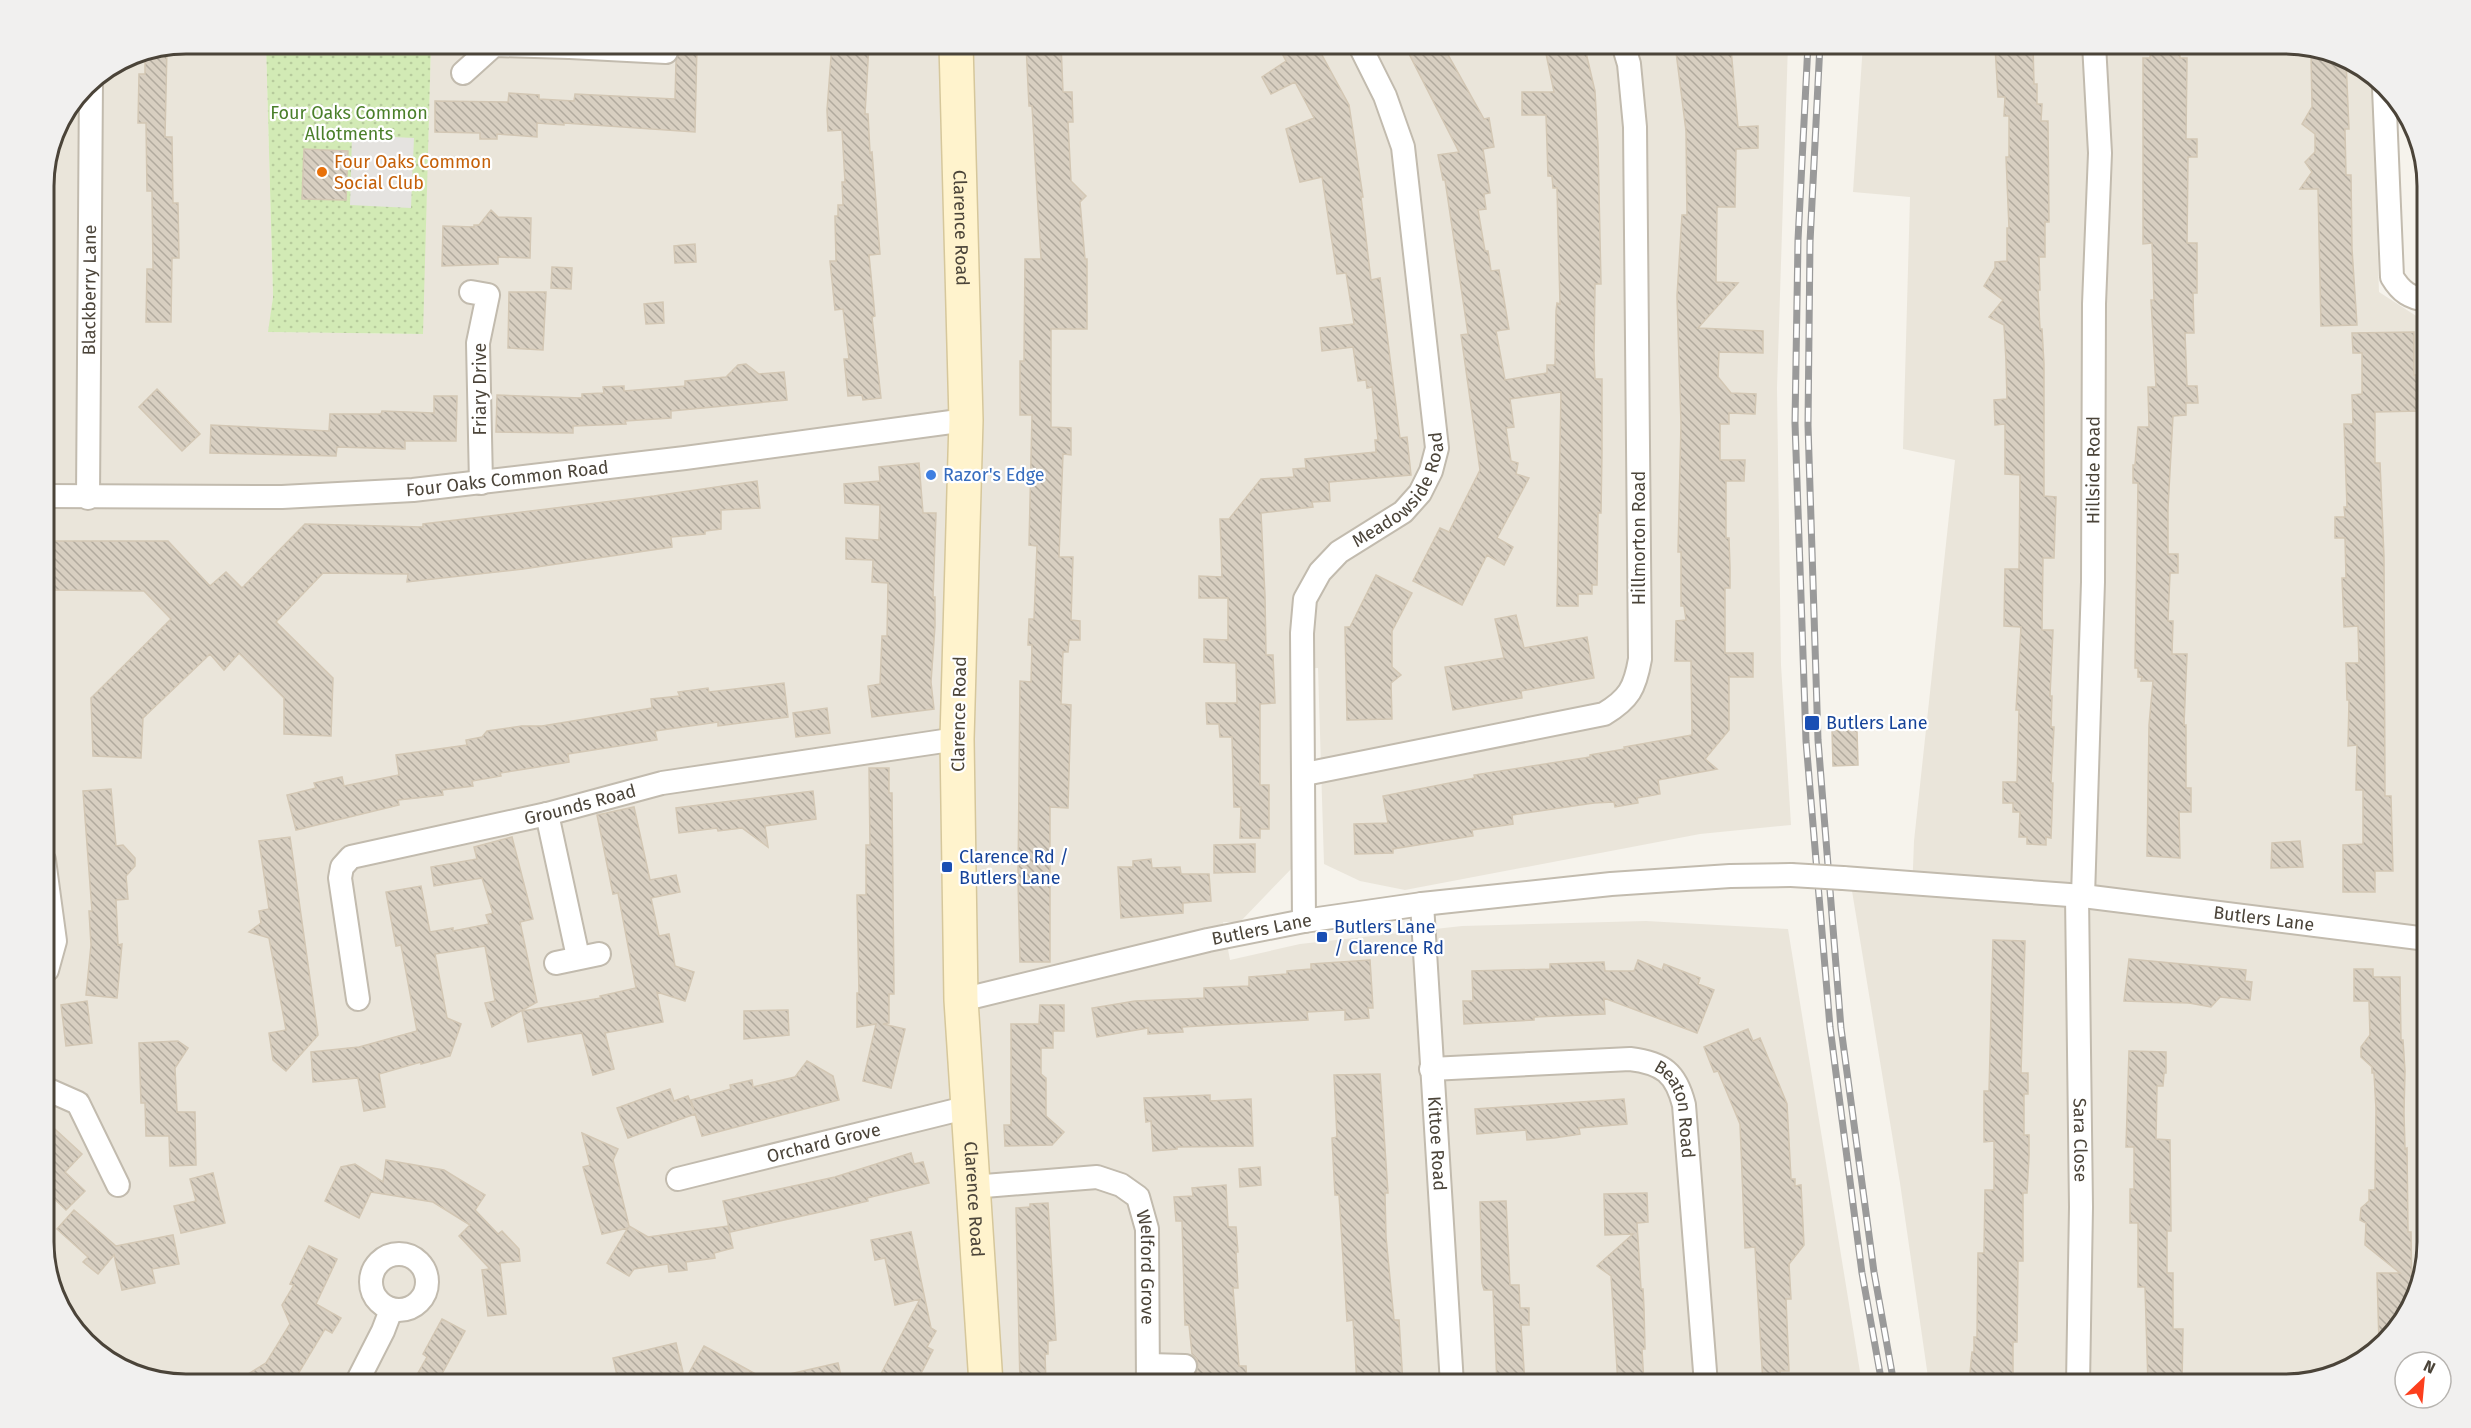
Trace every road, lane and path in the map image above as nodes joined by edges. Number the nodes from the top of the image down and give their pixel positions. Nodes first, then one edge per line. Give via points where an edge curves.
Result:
1 (483, 54) edge
2 (956, 54) edge
3 (1364, 54) edge
4 (1626, 54) edge
5 (2095, 54) edge
6 (463, 73) dead end
7 (91, 95) edge
8 (2384, 100) edge
9 (488, 293) dead end
10 (2417, 298) edge
11 (966, 420) junction
12 (481, 483) junction
13 (54, 496) edge
14 (87, 498) junction
15 (957, 739) junction
16 (1305, 774) junction
17 (547, 814) junction
18 (2080, 896) junction
19 (1422, 904) junction
20 (1304, 921) junction
21 (2417, 938) edge
22 (556, 963) dead end
23 (359, 999) dead end
24 (961, 1000) junction
25 (1431, 1069) junction
26 (54, 1092) edge
27 (969, 1107) junction
28 (678, 1179) dead end
29 (118, 1185) dead end
30 (972, 1187) junction
31 (391, 1310) dead end
32 (1185, 1366) dead end
33 (362, 1374) edge
34 (985, 1374) edge
35 (1149, 1374) edge
36 (1153, 1374) edge
37 (1451, 1374) edge
38 (1705, 1374) edge
39 (2078, 1374) edge

1 - 6 street
2 - 11 street, Clarence Road
3 - 16 street, Meadowside Road via 1385,96 1403,147 1437,448 1431,471 1403,512 1339,552 1320,572 1305,599
4 - 16 street, Hillmorton Road via 1635,127 1640,636 1636,681 1622,703 1604,714
5 - 18 street, Hillside Road via 2100,153 2094,304 2093,582
7 - 14 street, Blackberry Lane
8 - 10 street via 2392,277 2399,290
9 - 12 street, Friary Drive via 478,343
11 - 12 street, Four Oaks Common Road
11 - 15 street, Clarence Road
12 - 14 street, Four Oaks Common Road via 282,497
13 - 14 street, Four Oaks Common Road
15 - 17 street, Grounds Road via 662,783
15 - 24 street, Clarence Road
16 - 20 street, Meadowside Road
17 - 22 street via 589,955
17 - 23 street, Grounds Road via 351,857 342,867 340,878
18 - 19 street, Butlers Lane, bridge via 1791,875 1622,884
18 - 21 street, Butlers Lane
18 - 39 street, Sara Close
19 - 20 street, Butlers Lane
19 - 25 street, Kittoe Road
20 - 24 street, Butlers Lane via 1208,940
24 - 27 street, Clarence Road
25 - 37 street, Kittoe Road
25 - 38 street, Beaton Road via 1630,1059 1657,1065 1671,1074 1684,1105
26 - 29 street via 78,1103
27 - 28 street, Orchard Grove
27 - 30 street, Clarence Road
30 - 34 street, Clarence Road
30 - 35 street, Welford Grove via 1097,1177 1138,1197 1147,1229
31 - 33 street
32 - 36 street, Welford Grove

